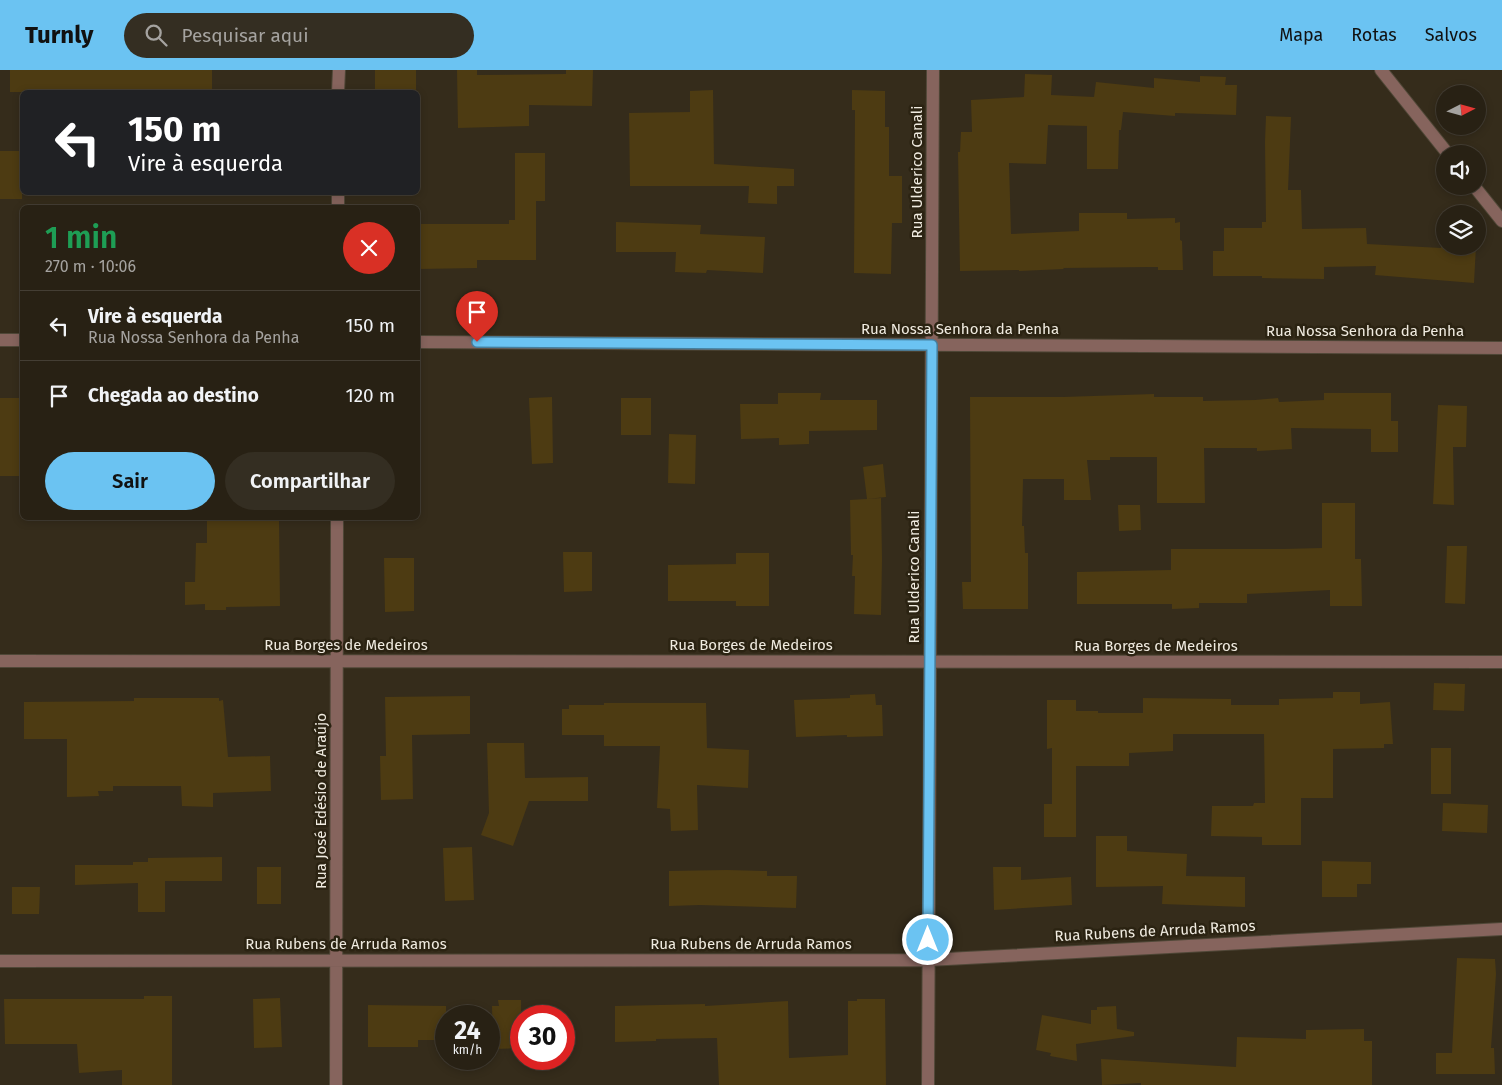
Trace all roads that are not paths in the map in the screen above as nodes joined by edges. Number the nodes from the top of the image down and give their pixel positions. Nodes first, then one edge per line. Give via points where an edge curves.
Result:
1 (338, 70) edge
2 (934, 70) edge
3 (1381, 70) edge
4 (338, 90) edge
5 (1441, 145) edge
6 (1481, 195) edge
7 (1502, 221) edge
8 (0, 340) edge
9 (20, 340) edge
10 (420, 342) edge
11 (932, 345) junction
12 (1502, 348) edge
13 (338, 520) edge
14 (0, 661) edge
15 (337, 661) junction
16 (930, 662) junction
17 (1502, 662) edge
18 (1502, 929) edge
19 (928, 960) junction
20 (0, 961) edge
21 (337, 961) junction
22 (336, 1085) edge
23 (928, 1085) edge

1 - 4 street
2 - 11 street, Rua Ulderico Canali
3 - 5 street
6 - 7 street
8 - 9 street
10 - 11 street, Rua Nossa Senhora da Penha
11 - 12 street, Rua Nossa Senhora da Penha
11 - 16 street, Rua Ulderico Canali
13 - 15 street, Rua José Edésio de Araújo
14 - 15 street, Rua Borges de Medeiros
15 - 16 street, Rua Borges de Medeiros
15 - 21 street, Rua José Edésio de Araújo
16 - 17 street, Rua Borges de Medeiros
16 - 19 street, Rua Ulderico Canali
18 - 19 street, Rua Rubens de Arruda Ramos
19 - 21 street, Rua Rubens de Arruda Ramos
19 - 23 street, Rua Ulderico Canali
20 - 21 street, Rua Rubens de Arruda Ramos
21 - 22 street, Rua José Edésio de Araújo

